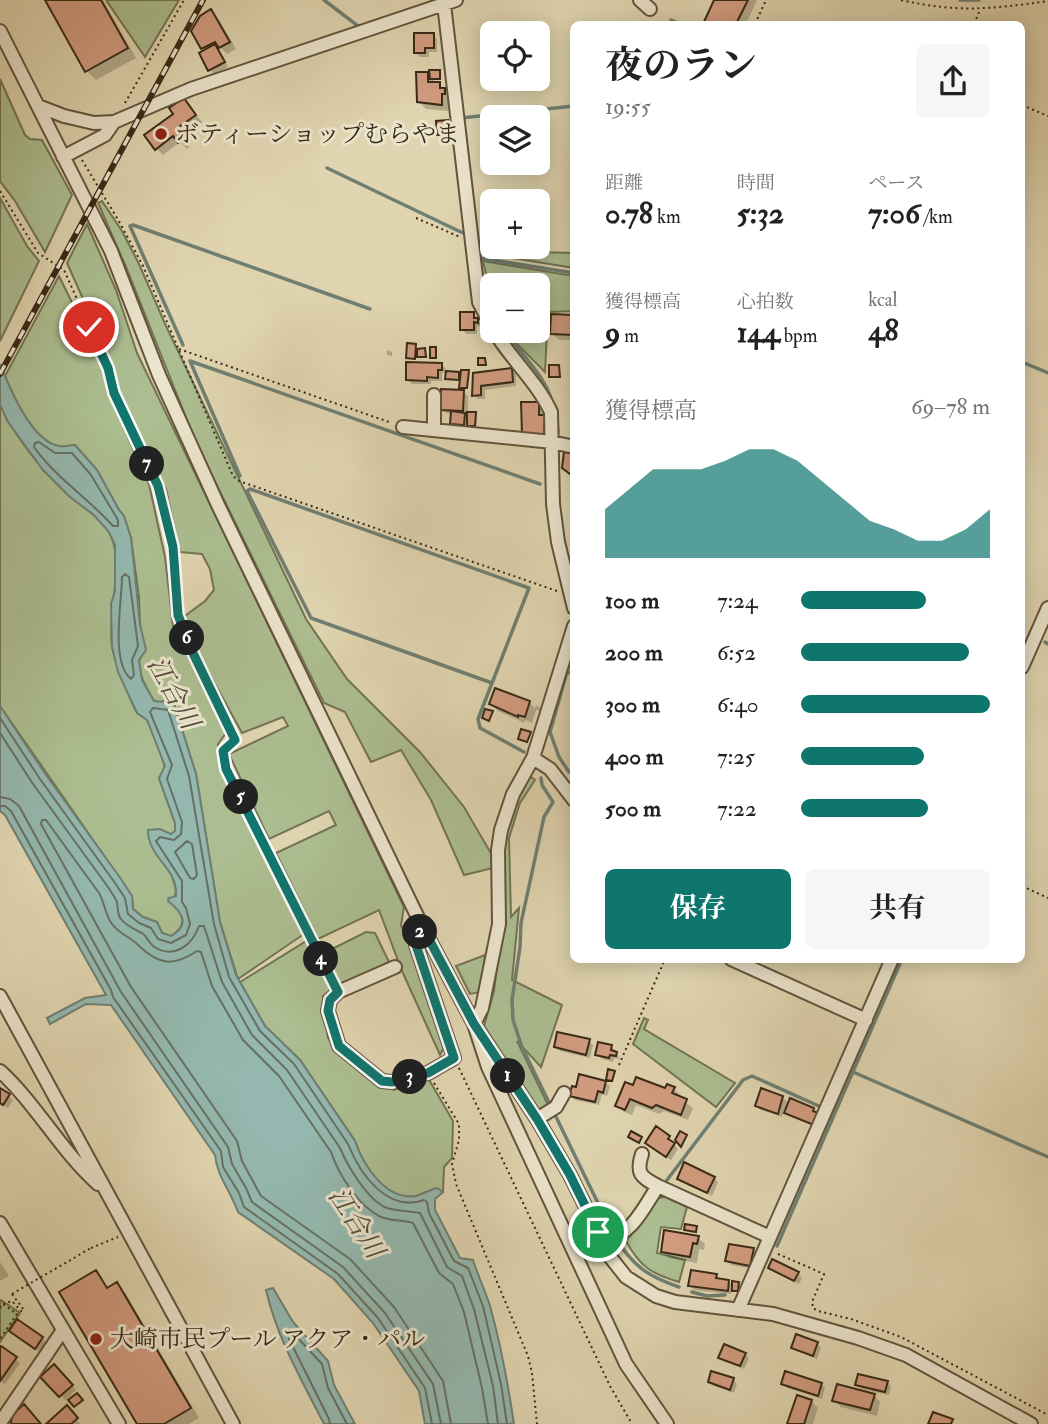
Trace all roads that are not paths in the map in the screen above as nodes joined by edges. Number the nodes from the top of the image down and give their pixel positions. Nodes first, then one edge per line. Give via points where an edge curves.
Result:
1 (450, 2) edge
2 (0, 31) edge
3 (38, 106) junction
4 (114, 122) junction
5 (63, 157) junction
6 (480, 304) edge
7 (501, 343) edge
8 (434, 395) dead end
9 (403, 427) road end
10 (434, 430) junction
11 (552, 442) junction
12 (570, 446) edge
13 (570, 586) edge
14 (1048, 608) edge
15 (1025, 633) edge
16 (1035, 638) junction
17 (570, 639) edge
18 (1025, 660) edge
19 (533, 758) junction
20 (570, 795) edge
21 (422, 926) junction
22 (740, 963) edge
23 (890, 963) edge
24 (395, 967) dead end
25 (0, 996) edge
26 (866, 1020) junction
27 (474, 1024) junction
28 (0, 1071) edge
29 (564, 1093) dead end
30 (547, 1113) junction
31 (642, 1153) dead end
32 (658, 1186) junction
33 (106, 1190) junction
34 (0, 1223) edge
35 (606, 1242) junction
36 (768, 1243) junction
37 (738, 1310) junction
38 (63, 1330) junction
39 (0, 1423) edge
40 (119, 1424) edge
41 (233, 1424) edge
42 (667, 1424) edge
43 (1031, 1424) edge

1 - 4 street via 191,89
1 - 6 street
2 - 3 street
3 - 4 street via 64,117
3 - 5 street
4 - 5 street via 105,135
5 - 21 street via 111,251 159,375 218,505
7 - 11 street via 546,401
8 - 10 street
9 - 10 street
10 - 11 street
11 - 12 street
11 - 13 street via 553,504
14 - 16 street
15 - 16 street
16 - 18 street
17 - 19 street
19 - 20 street via 550,769
19 - 27 street via 513,794 501,830 499,924 482,1008
21 - 24 street via 416,945 454,1058 428,1073 392,1082 382,1081 339,1046 328,1011 338,992
21 - 27 street
22 - 26 street
23 - 26 street
25 - 33 street
26 - 36 street
27 - 30 street
27 - 42 street via 488,1067 626,1364
28 - 33 street via 22,1091 78,1166
29 - 30 street
30 - 35 street via 570,1175
31 - 32 street via 640,1174
32 - 35 street via 631,1227
32 - 36 street
33 - 41 street
34 - 38 street
35 - 37 street via 611,1258 626,1277 656,1296
36 - 37 street
37 - 43 street via 774,1314 906,1355
38 - 39 street
38 - 40 street

